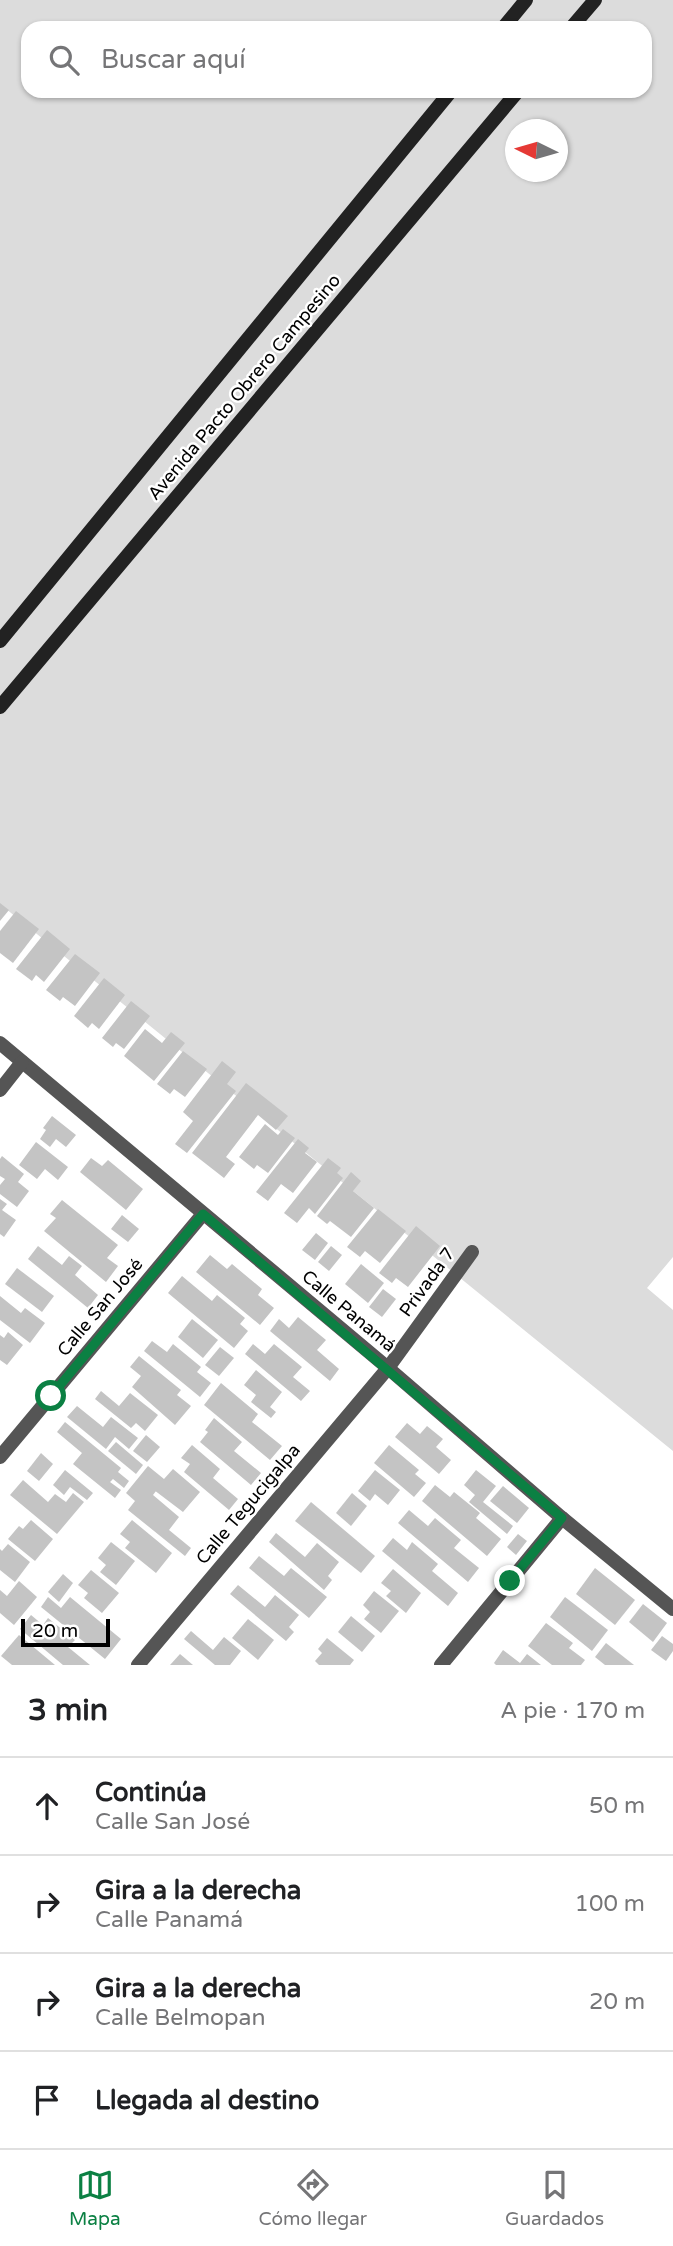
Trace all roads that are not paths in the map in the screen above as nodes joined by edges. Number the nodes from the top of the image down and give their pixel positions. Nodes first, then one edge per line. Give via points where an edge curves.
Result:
1 (526, 0) edge
2 (595, 0) edge
3 (509, 21) edge
4 (577, 21) edge
5 (445, 98) edge
6 (512, 98) edge
7 (0, 641) edge
8 (0, 708) edge
9 (0, 1043) edge
10 (22, 1062) junction
11 (0, 1090) edge
12 (203, 1214) junction
13 (472, 1252) dead end
14 (388, 1368) junction
15 (0, 1457) edge
16 (562, 1518) junction
17 (673, 1609) edge
18 (138, 1665) edge
19 (441, 1665) edge

1 - 3 street
2 - 4 street
5 - 7 street, Avenida Pacto Obrero Campesino
6 - 8 street, Avenida Pacto Obrero Campesino
9 - 10 street, Calle Panamá
10 - 11 street
10 - 12 street, Calle Panamá
12 - 14 street, Calle Panamá
12 - 15 street, Calle San José
13 - 14 street, Privada 7
14 - 16 street, Calle Panamá
14 - 18 street, Calle Tegucigalpa
16 - 17 street, Calle Panamá
16 - 19 street

